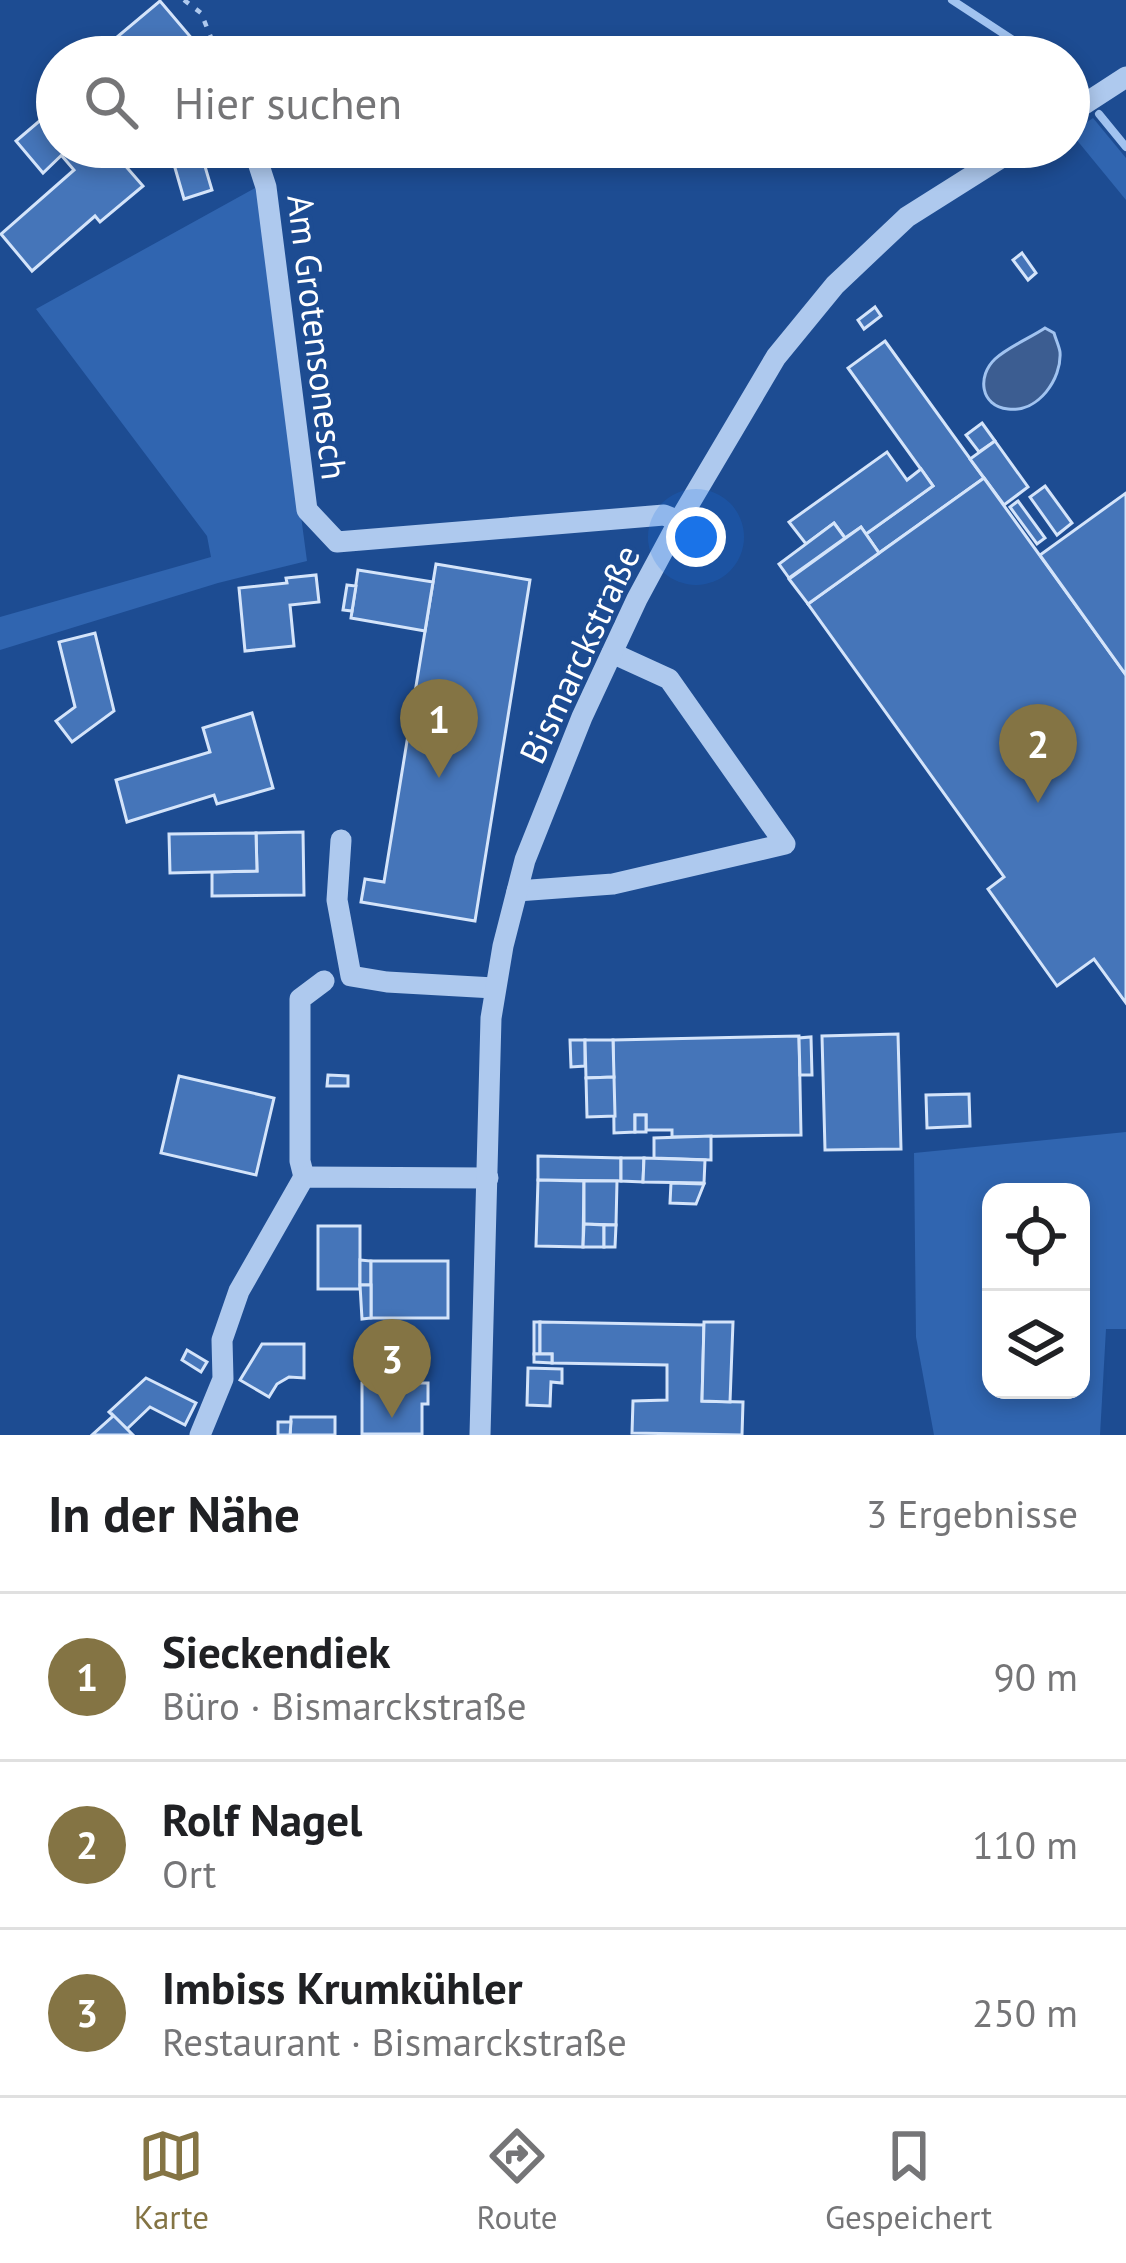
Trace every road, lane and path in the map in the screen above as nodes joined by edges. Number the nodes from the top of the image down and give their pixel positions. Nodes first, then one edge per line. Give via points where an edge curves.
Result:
1 (184, 0) edge
2 (210, 36) edge
3 (1126, 77) edge
4 (1090, 100) edge
5 (260, 168) edge
6 (985, 168) edge
7 (679, 521) junction
8 (612, 653) junction
9 (341, 841) dead end
10 (517, 891) junction
11 (325, 981) dead end
12 (494, 988) junction
13 (304, 1177) junction
14 (488, 1178) junction
15 (200, 1435) edge
16 (479, 1435) edge

1 - 2 path via 201,13
3 - 4 street
5 - 7 street, Am Grotensonesch via 307,510 337,542 664,515
6 - 7 street, Bismarckstraße via 907,217 835,285 776,357
7 - 8 street, Bismarckstraße
8 - 10 street, Bismarckstraße
8 - 10 street via 669,679 785,844 613,884
9 - 12 street via 337,900 351,976
10 - 12 street, Bismarckstraße
11 - 13 street via 300,999
12 - 14 street, Bismarckstraße
13 - 14 street
13 - 15 street via 239,1291 223,1340 223,1378
14 - 16 street, Bismarckstraße

